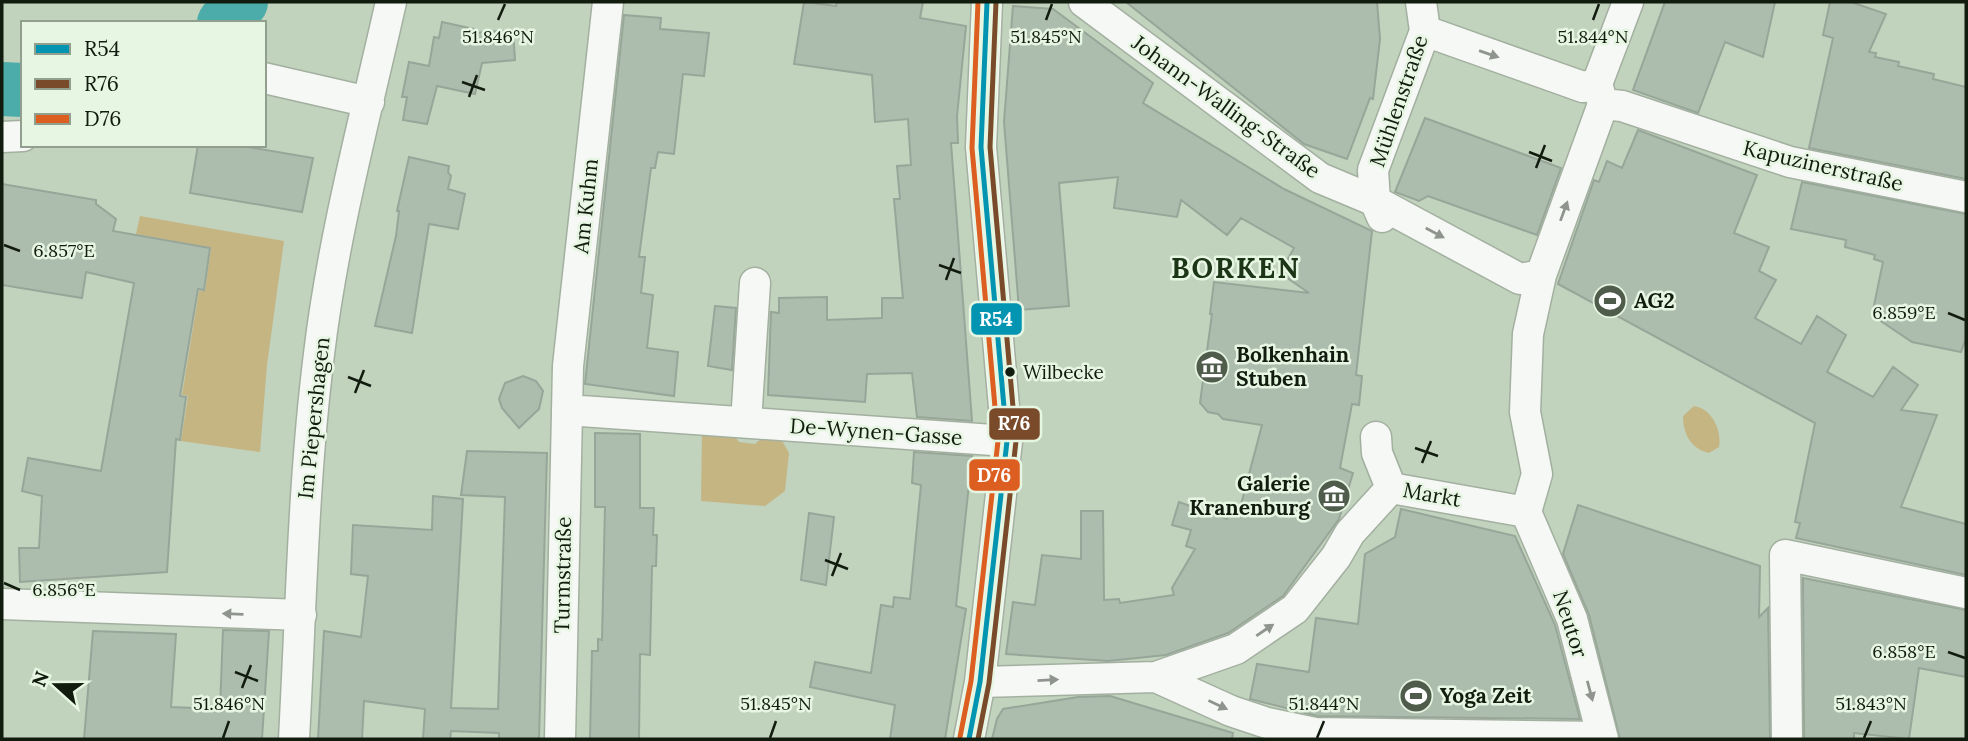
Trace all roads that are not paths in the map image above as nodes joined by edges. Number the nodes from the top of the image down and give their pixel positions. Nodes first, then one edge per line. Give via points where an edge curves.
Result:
1 (391, 2) edge
2 (608, 2) edge
3 (987, 2) edge
4 (1084, 2) edge
5 (1421, 2) edge
6 (1628, 2) edge
7 (1425, 31) junction
8 (266, 78) edge
9 (1600, 94) junction
10 (369, 102) junction
11 (21, 136) edge
12 (2, 137) edge
13 (1966, 197) edge
14 (1381, 214) junction
15 (1541, 275) junction
16 (755, 283) dead end
17 (568, 410) junction
18 (746, 422) junction
19 (1376, 438) dead end
20 (1007, 441) junction
21 (1391, 488) junction
22 (1526, 512) junction
23 (1966, 593) edge
24 (2, 604) edge
25 (301, 615) junction
26 (1156, 677) junction
27 (980, 682) junction
28 (1603, 738) edge
29 (294, 739) edge
30 (560, 739) edge
31 (969, 739) edge
32 (1787, 739) edge

1 - 10 street, Im Piepershagen
2 - 17 street, Am Kuhm via 568,366
3 - 20 street via 981,147
4 - 14 street, Johann-Walling-Straße via 1320,178
5 - 7 street, Mühlenstraße
6 - 9 street
7 -> 9 street, Kapuzinerstraße
7 - 14 street, Mühlenstraße via 1373,170
8 - 10 street
9 - 13 street, Kapuzinerstraße via 1622,106 1790,162
15 -> 9 street
10 - 25 street, Im Piepershagen via 319,351 306,477
11 - 12 street
14 -> 15 street via 1520,279
15 - 22 street via 1528,334 1525,412 1537,474
16 - 18 street
17 - 18 street, De-Wynen-Gasse
17 - 30 street, Turmstraße
18 - 20 street, De-Wynen-Gasse
19 - 21 street, Markt
20 - 27 street
21 - 22 street, Markt
26 -> 21 street via 1236,649 1295,609 1350,533
22 -> 28 street, Neutor via 1572,620
23 - 32 street via 1785,555
25 -> 24 street
25 - 29 street, Im Piepershagen
27 -> 26 street
26 -> 28 street via 1267,723 1315,733
27 - 31 street

